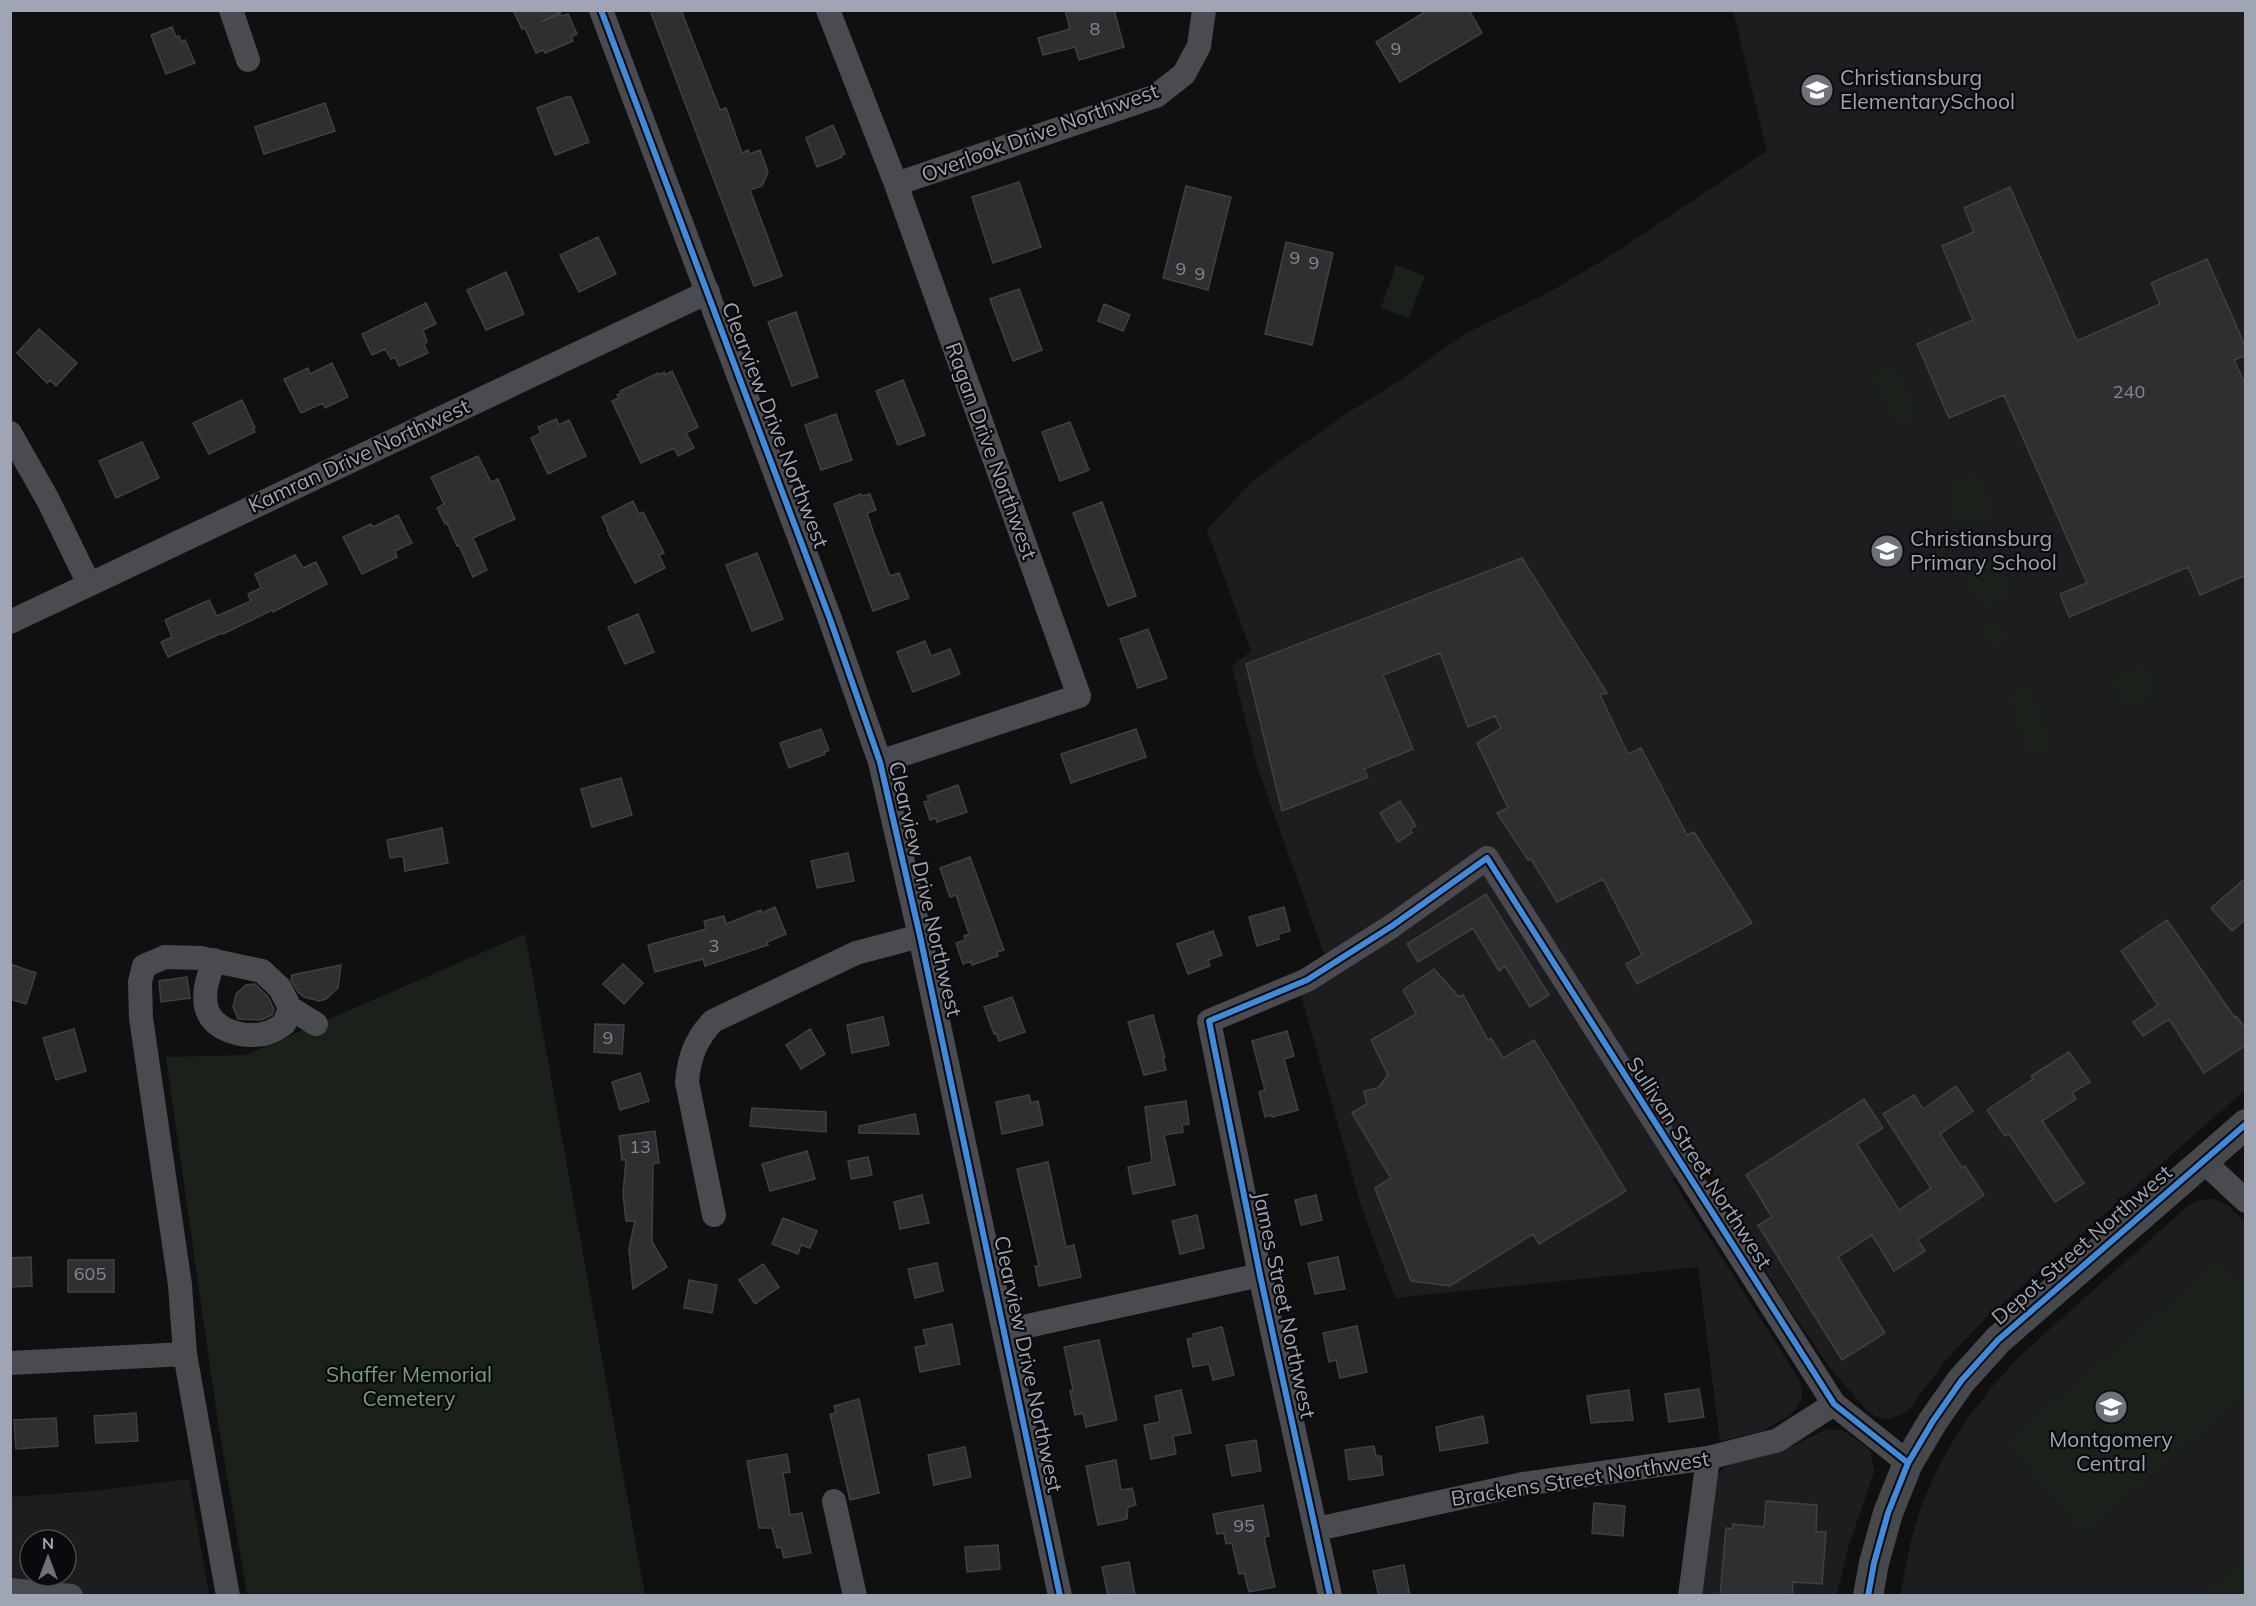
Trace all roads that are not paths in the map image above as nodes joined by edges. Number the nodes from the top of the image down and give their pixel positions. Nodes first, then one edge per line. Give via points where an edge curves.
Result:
1 (231, 10) edge
2 (601, 10) edge
3 (828, 10) edge
4 (1204, 10) edge
5 (248, 60) dead end
6 (896, 184) junction
7 (708, 292) junction
8 (10, 433) edge
9 (89, 584) junction
10 (10, 622) edge
11 (880, 762) junction
12 (1487, 858) joint
13 (920, 936) junction
14 (214, 960) junction
15 (291, 1008) junction
16 (316, 1024) dead end
17 (2246, 1124) edge
18 (2203, 1161) junction
19 (2246, 1201) edge
20 (714, 1215) dead end
21 (1260, 1275) junction
22 (1005, 1331) junction
23 (185, 1354) junction
24 (10, 1363) edge
25 (1834, 1404) junction
26 (1708, 1458) junction
27 (1908, 1463) junction
28 (834, 1501) dead end
29 (1317, 1529) junction
30 (10, 1590) edge
31 (71, 1596) edge
32 (228, 1596) edge
33 (855, 1596) edge
34 (1060, 1596) edge
35 (1330, 1596) edge
36 (1690, 1596) edge
37 (1868, 1596) edge

1 - 5 street
2 - 7 street, Clearview Drive Northwest
3 - 6 street, Ragan Drive Northwest
4 - 6 street, Overlook Drive Northwest via 1199,46 1184,74 1156,96
6 - 11 street, Ragan Drive Northwest via 1078,696
7 - 9 street, Kamran Drive Northwest
7 - 11 street, Clearview Drive Northwest
8 - 9 street
9 - 10 street, Kamran Drive Northwest
11 - 13 street, Clearview Drive Northwest
12 - 21 street, James Street Northwest via 1307,980 1209,1021
12 - 25 street, Sullivan Street Northwest
13 - 20 street via 856,953 713,1022 702,1032 693,1048 687,1082
13 - 22 street, Clearview Drive Northwest
14 - 15 street via 262,971 280,988
14 - 15 street via 205,985 206,1008 219,1025 241,1036 266,1034 284,1024
14 - 23 street via 165,957 144,966 140,982 143,1029 180,1286
15 - 16 street
17 - 18 main road, Depot Street Northwest
18 - 19 street
18 - 27 main road, Depot Street Northwest via 1998,1340 1961,1381
21 - 22 street
21 - 29 street, James Street Northwest
22 - 34 street, Clearview Drive Northwest
23 - 24 street
23 - 32 street
25 - 26 street, Brackens Street Northwest via 1778,1440
25 - 27 street, Sullivan Street Northwest
26 - 29 street, Brackens Street Northwest via 1523,1484
26 - 36 street
27 - 37 main road, Depot Street Northwest via 1888,1513
28 - 33 street
29 - 35 street, James Street Northwest
30 - 31 street

